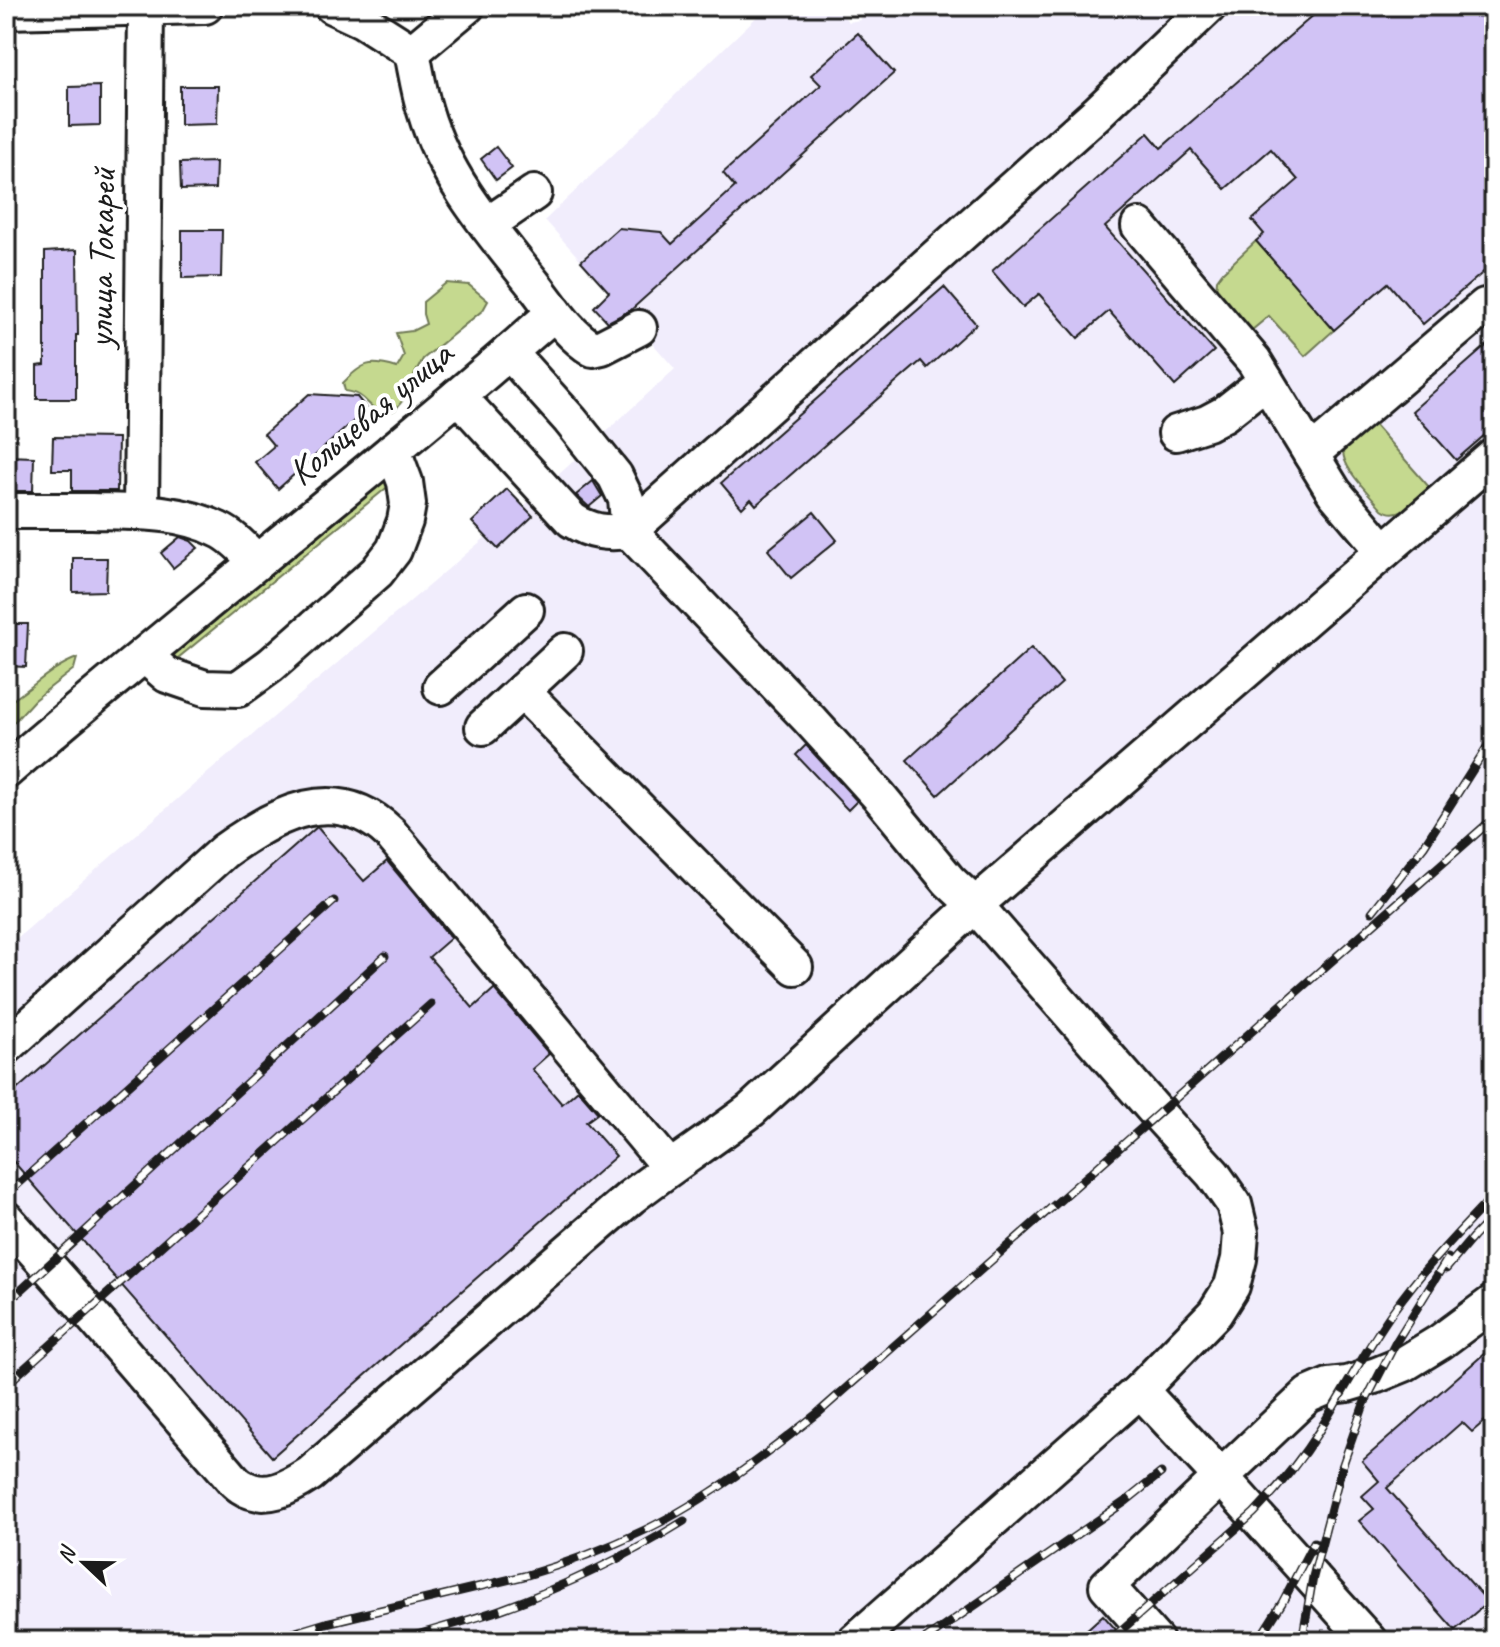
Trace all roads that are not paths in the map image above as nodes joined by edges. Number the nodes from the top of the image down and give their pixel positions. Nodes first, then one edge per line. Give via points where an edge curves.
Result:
1 (205, 6) edge
2 (332, 6) edge
3 (467, 6) edge
4 (1209, 6) edge
5 (146, 7) edge
6 (6, 11) edge
7 (412, 52) junction
8 (534, 193) dead end
9 (487, 225) junction
10 (1139, 226) dead end
11 (1485, 306) dead end
12 (555, 312) junction
13 (639, 328) dead end
14 (509, 352) junction
15 (1266, 381) junction
16 (458, 396) junction
17 (1176, 433) dead end
18 (393, 450) junction
19 (1311, 454) junction
20 (1494, 456) edge
21 (6, 511) edge
22 (141, 512) junction
23 (629, 531) junction
24 (1384, 551) junction
25 (256, 561) junction
26 (526, 610) dead end
27 (565, 651) dead end
28 (144, 655) junction
29 (441, 687) dead end
30 (522, 691) junction
31 (483, 727) dead end
32 (6, 771) edge
33 (975, 905) junction
34 (795, 967) dead end
35 (6, 1047) edge
36 (669, 1167) junction
37 (6, 1219) edge
38 (1494, 1302) edge
39 (1140, 1390) junction
40 (1221, 1477) junction
41 (855, 1641) edge
42 (1156, 1641) edge
43 (1369, 1641) edge

1 - 5 street
2 - 7 street
3 - 7 street
4 - 23 street via 1097,113
5 - 6 street
5 - 22 street, улица Токарей
7 - 9 street via 439,148
8 - 9 street
9 - 12 street
10 - 15 street
11 - 19 street
12 - 13 street via 593,349
12 - 14 street, Кольцевая улица
14 - 16 street, Кольцевая улица
14 - 23 street via 620,485
15 - 17 street via 1224,414
15 - 19 street
16 - 18 street, Кольцевая улица
16 - 23 street via 572,520 598,532
18 - 25 street, Кольцевая улица
18 - 28 street via 408,504 394,550 377,572 271,665 238,689 205,688 167,675
19 - 24 street via 1334,492
20 - 24 street
21 - 22 street
22 - 25 street via 211,526
23 - 33 street via 818,711 879,796
24 - 33 street
25 - 28 street, Кольцевая улица
26 - 29 street
27 - 30 street
28 - 32 street, Кольцевая улица
30 - 31 street
30 - 34 street
33 - 36 street via 751,1110
33 - 39 street via 1234,1204 1241,1233 1232,1286 1215,1313
35 - 36 street via 245,836 302,808 343,807 367,815 390,833
36 - 37 street via 310,1474 277,1491 259,1493 242,1487 227,1472
38 - 40 street via 1404,1364 1308,1395
39 - 40 street
39 - 41 street
40 - 42 street via 1107,1586
40 - 43 street

